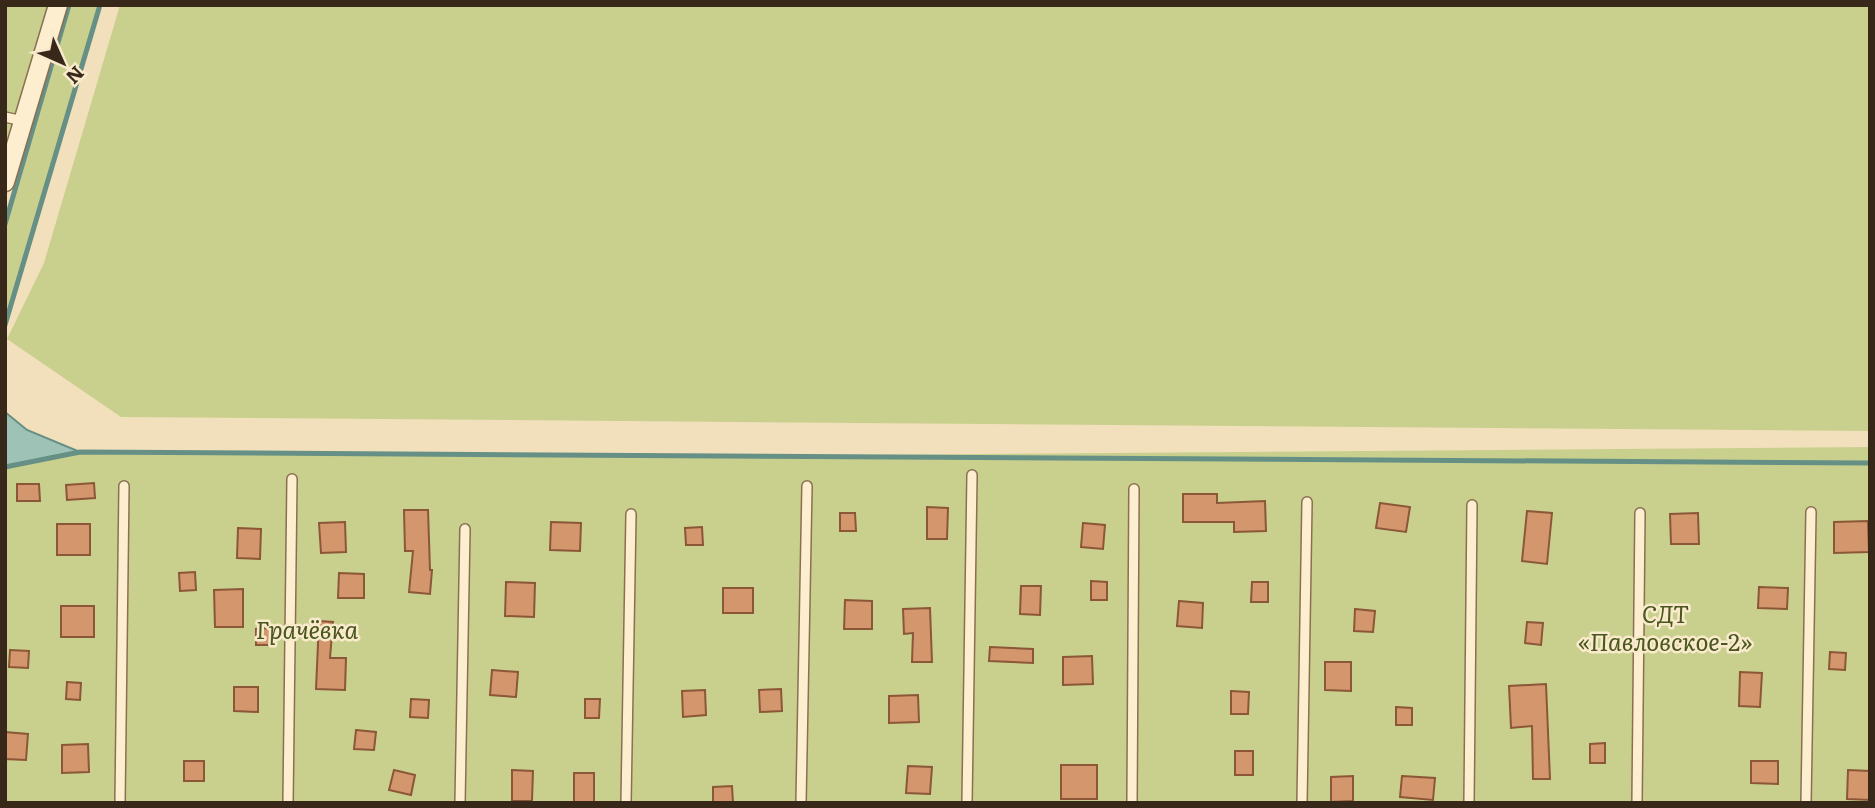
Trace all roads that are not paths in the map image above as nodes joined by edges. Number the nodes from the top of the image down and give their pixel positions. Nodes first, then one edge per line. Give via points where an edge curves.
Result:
1 (58, 5) edge
2 (5, 117) edge
3 (23, 121) junction
4 (5, 182) edge
5 (972, 475) dead end
6 (292, 480) dead end
7 (124, 486) dead end
8 (807, 486) dead end
9 (1134, 489) dead end
10 (1307, 502) dead end
11 (1472, 505) dead end
12 (1811, 512) dead end
13 (1640, 513) dead end
14 (631, 514) dead end
15 (465, 529) dead end
16 (120, 803) edge
17 (288, 803) edge
18 (460, 803) edge
19 (626, 803) edge
20 (801, 803) edge
21 (967, 803) edge
22 (1132, 803) edge
23 (1302, 803) edge
24 (1469, 803) edge
25 (1637, 803) edge
26 (1806, 803) edge

1 - 3 street
2 - 3 lane
3 - 4 street
5 - 21 lane
6 - 17 lane
7 - 16 lane
8 - 20 lane
9 - 22 lane
10 - 23 lane
11 - 24 lane
12 - 26 lane
13 - 25 lane
14 - 19 lane
15 - 18 lane

